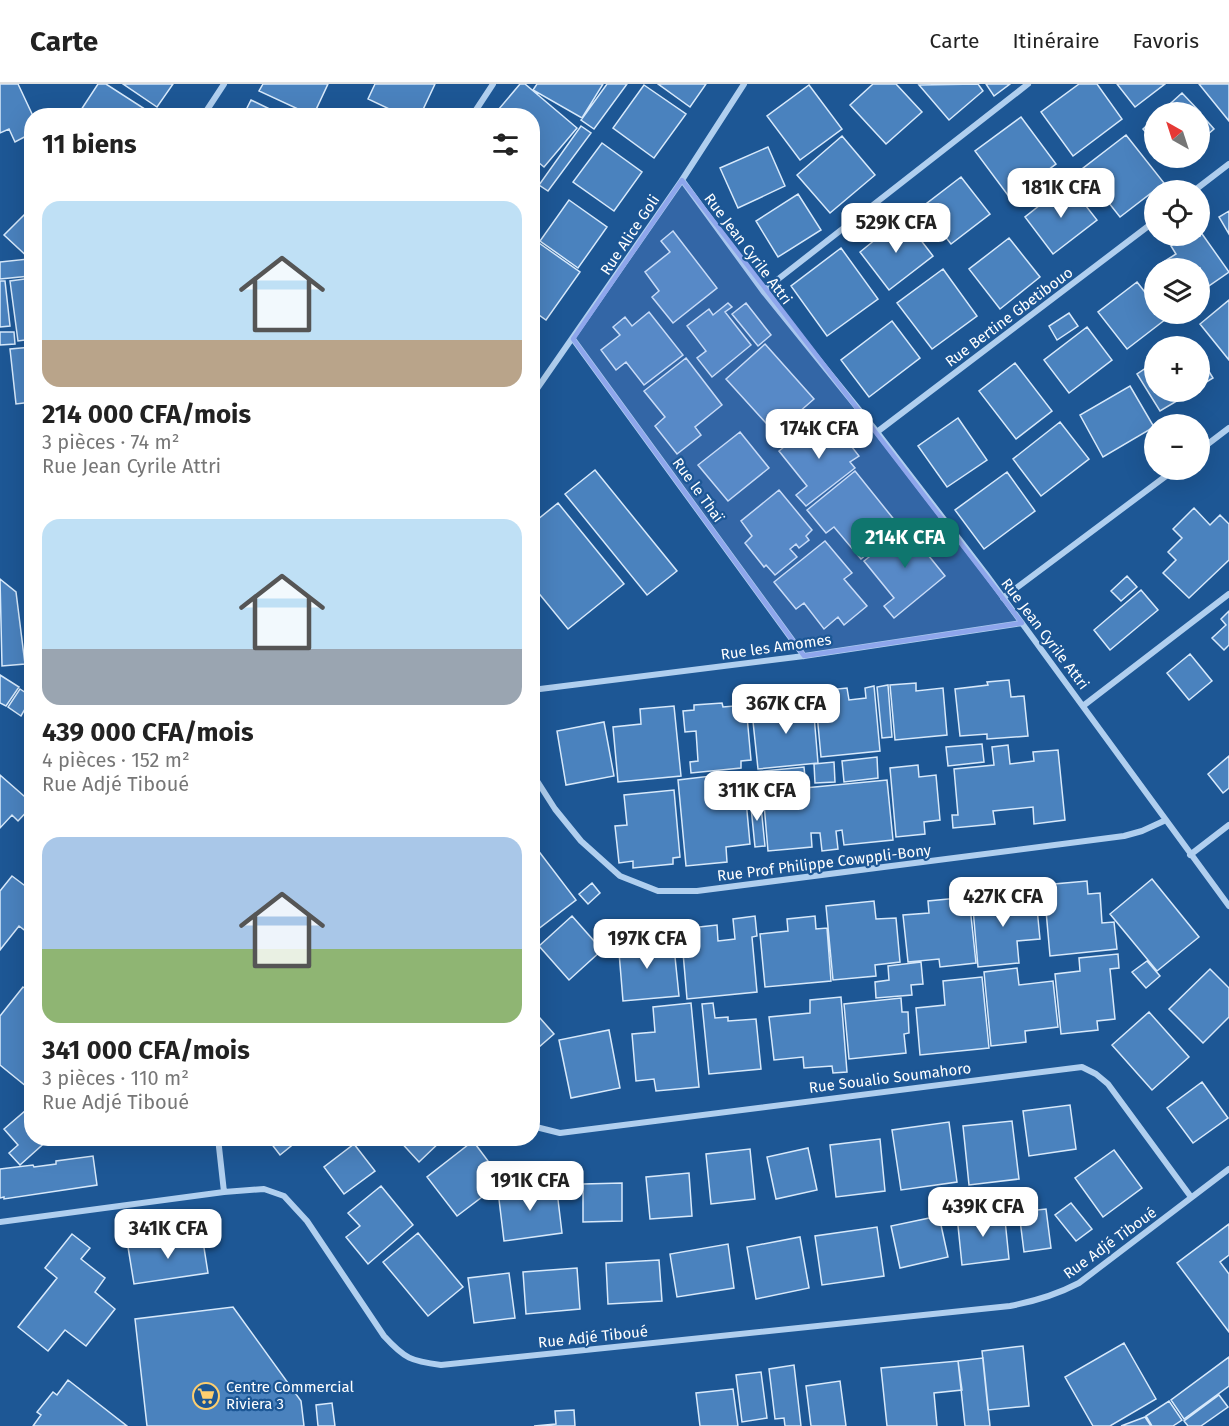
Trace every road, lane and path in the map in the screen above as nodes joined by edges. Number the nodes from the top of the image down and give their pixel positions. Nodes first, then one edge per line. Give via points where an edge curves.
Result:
1 (224, 84) edge
2 (493, 84) edge
3 (744, 84) edge
4 (1028, 84) edge
5 (208, 108) edge
6 (477, 108) edge
7 (1229, 164) edge
8 (682, 180) junction
9 (1208, 180) edge
10 (1144, 229) edge
11 (764, 291) junction
12 (573, 339) junction
13 (540, 385) edge
14 (1229, 428) edge
15 (877, 432) junction
16 (1210, 442) edge
17 (1161, 480) edge
18 (1229, 594) edge
19 (1003, 598) junction
20 (1022, 623) junction
21 (804, 656) junction
22 (540, 689) edge
23 (1083, 706) junction
24 (540, 786) edge
25 (1166, 820) junction
26 (1229, 825) edge
27 (1190, 855) junction
28 (1229, 906) edge
29 (540, 1128) edge
30 (219, 1146) edge
31 (1229, 1168) edge
32 (224, 1192) junction
33 (1191, 1197) junction
34 (0, 1222) edge

1 - 5 street
2 - 6 street
3 - 8 street, Rue Alice Goli
4 - 11 street
7 - 9 street
8 - 11 street, Rue Jean Cyrile Attri
8 - 12 street, Rue Alice Goli
10 - 15 street, Rue Bertine Gbetibouo
11 - 15 street, Rue Jean Cyrile Attri
12 - 13 street, Rue Alice Goli
12 - 21 street, Rue le Thaï
14 - 16 street
15 - 19 street, Rue Jean Cyrile Attri
17 - 19 street
18 - 23 street
19 - 20 street, Rue Jean Cyrile Attri
20 - 21 street, Rue les Amomes
20 - 23 street, Rue Jean Cyrile Attri
21 - 22 street, Rue les Amomes
23 - 25 street, Rue Jean Cyrile Attri
24 - 25 street, Rue Prof Philippe Cowppli-Bony via 581,841 620,876 657,891 697,891 1124,836
25 - 27 street, Rue Jean Cyrile Attri
26 - 27 street
27 - 28 street, Rue Jean Cyrile Attri
29 - 33 street, Rue Soualio Soumahoro via 560,1133 1082,1067 1108,1084
30 - 32 street
31 - 33 street, Rue Adjé Tiboué
32 - 33 street, Rue Adjé Tiboué via 264,1189 284,1196 307,1221 390,1343 415,1361 441,1365 1035,1301 1079,1283
32 - 34 street, Rue Adjé Tiboué

